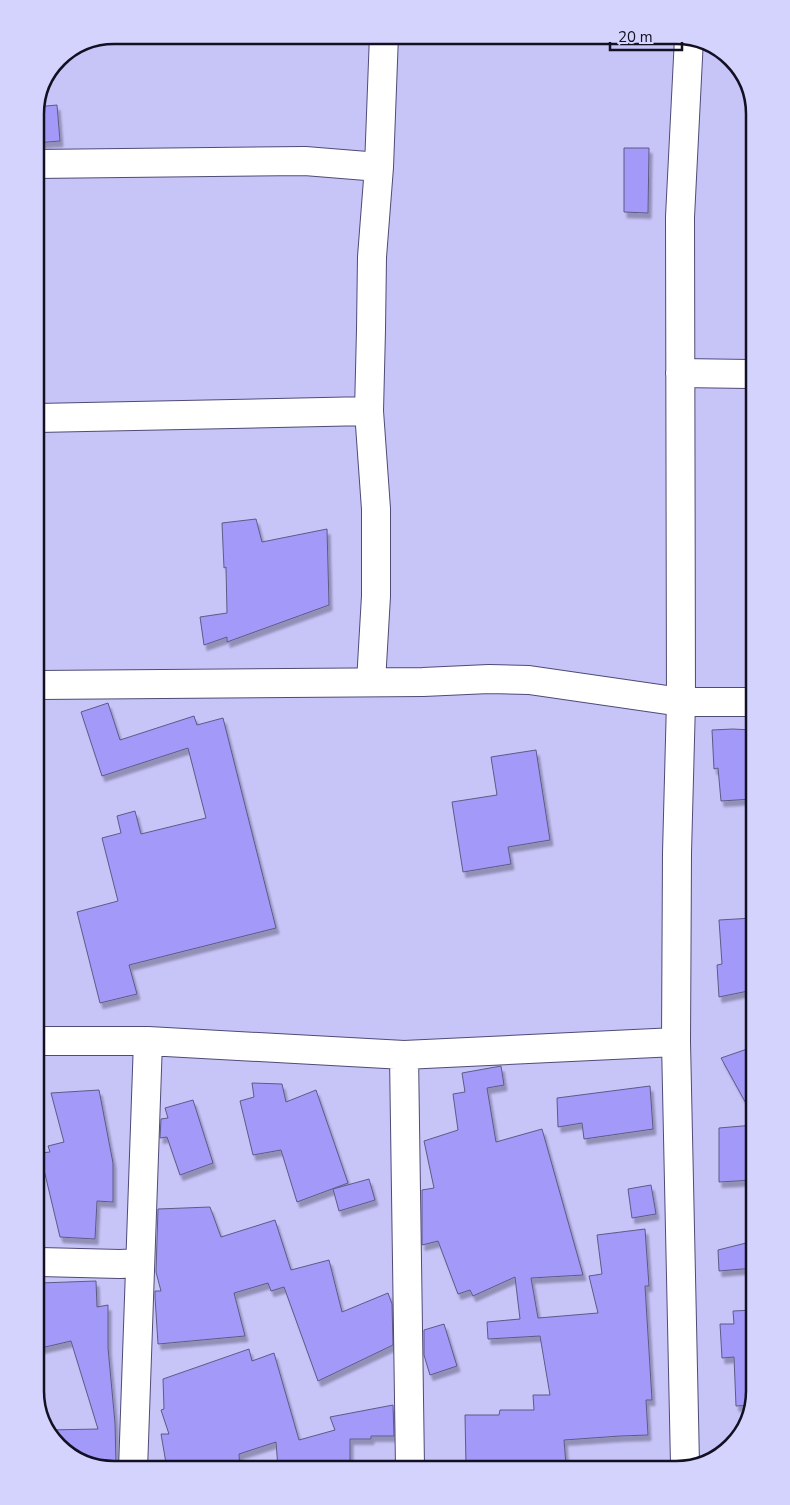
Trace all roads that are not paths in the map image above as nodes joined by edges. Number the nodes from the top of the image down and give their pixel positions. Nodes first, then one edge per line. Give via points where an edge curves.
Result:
1 (384, 44) edge
2 (689, 45) edge
3 (44, 164) edge
4 (379, 167) junction
5 (680, 373) junction
6 (746, 374) edge
7 (369, 411) junction
8 (44, 418) edge
9 (371, 682) junction
10 (44, 685) edge
11 (681, 702) junction
12 (746, 702) edge
13 (44, 1041) edge
14 (148, 1041) junction
15 (676, 1042) junction
16 (404, 1055) junction
17 (44, 1262) edge
18 (140, 1263) junction
19 (685, 1460) edge
20 (133, 1461) edge
21 (142, 1461) edge
22 (410, 1461) edge

1 - 4 street
2 - 5 street via 680,217
3 - 4 street via 305,161
4 - 7 street via 372,257
5 - 6 street
5 - 11 street
7 - 8 street
7 - 9 street via 376,509 376,596
9 - 10 street
9 - 11 street via 529,680
11 - 12 street
11 - 15 street
13 - 14 street
14 - 16 street
14 - 18 street
14 - 21 street
15 - 16 street
15 - 19 street
16 - 22 street
17 - 18 street
18 - 20 street

